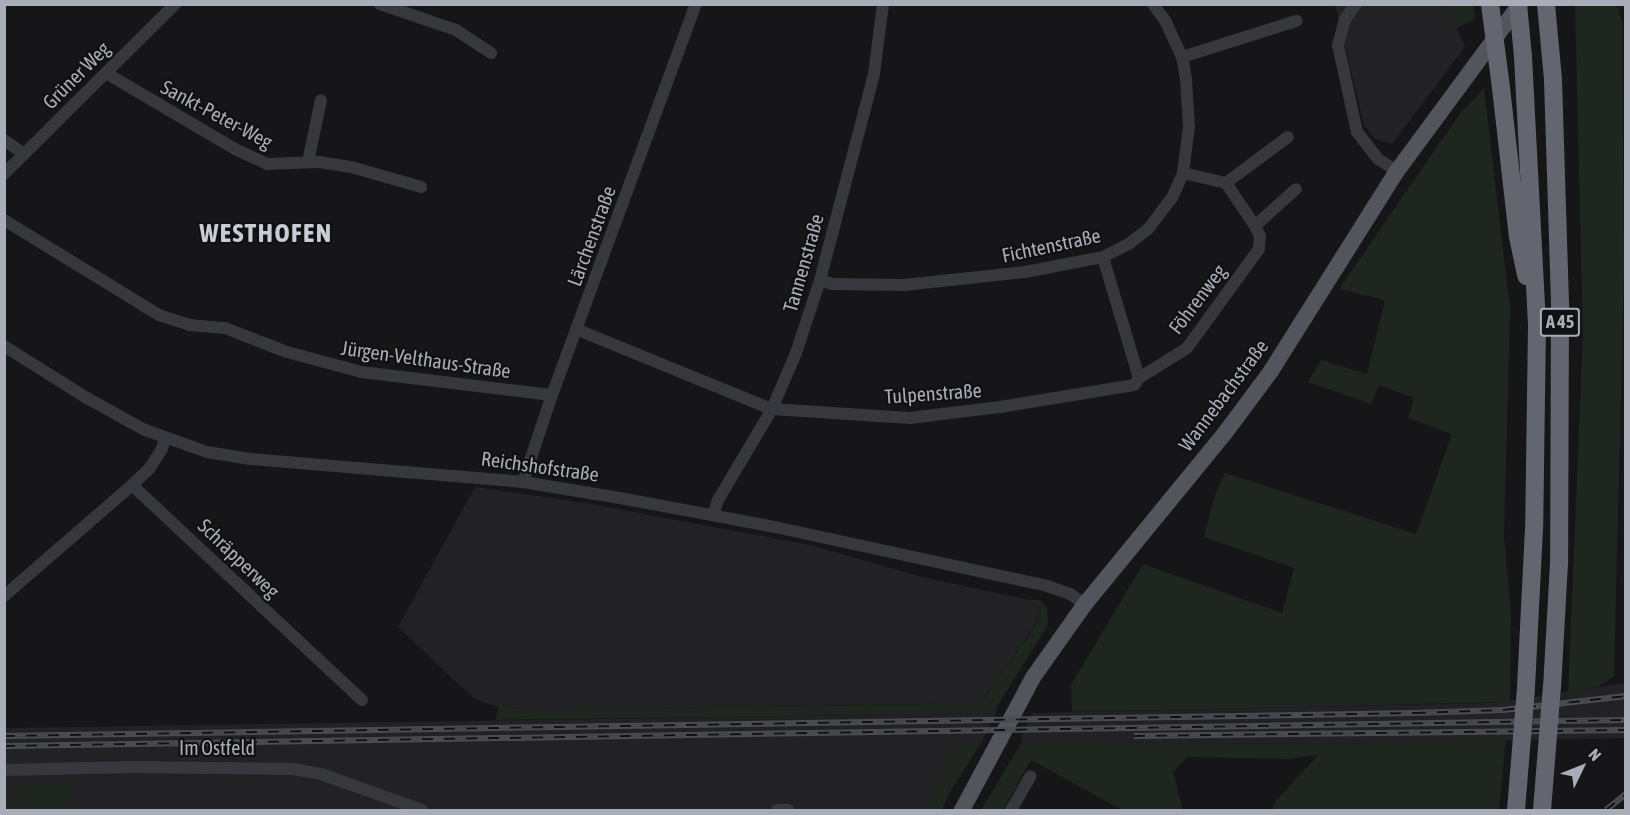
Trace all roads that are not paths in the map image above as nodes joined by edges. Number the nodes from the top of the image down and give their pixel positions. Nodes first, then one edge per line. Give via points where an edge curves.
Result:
1 (175, 4) edge
2 (380, 4) edge
3 (696, 4) edge
4 (883, 4) edge
5 (1356, 4) edge
6 (1490, 4) edge
7 (1519, 4) edge
8 (1155, 5) edge
9 (1553, 11) edge
10 (1296, 21) dead end
11 (491, 53) dead end
12 (1182, 57) junction
13 (106, 73) junction
14 (321, 100) dead end
15 (1287, 137) dead end
16 (4, 140) edge
17 (24, 154) junction
18 (308, 162) junction
19 (1397, 171) junction
20 (1183, 173) junction
21 (4, 174) edge
22 (1226, 183) junction
23 (421, 188) dead end
24 (1296, 189) dead end
25 (4, 219) edge
26 (1256, 226) junction
27 (1103, 257) junction
28 (820, 280) junction
29 (1537, 325) junction
30 (578, 330) junction
31 (4, 346) edge
32 (1139, 378) junction
33 (552, 395) junction
34 (772, 409) junction
35 (165, 439) junction
36 (523, 482) junction
37 (132, 485) junction
38 (713, 515) junction
39 (4, 596) edge
40 (1085, 604) junction
41 (362, 700) dead end
42 (4, 770) edge
43 (1031, 776) dead end
44 (422, 810) edge
45 (777, 810) edge
46 (788, 810) edge
47 (962, 810) edge
48 (1011, 810) edge
49 (1516, 810) edge
50 (1542, 810) edge

1 - 13 street, Grüner Weg
2 - 11 street via 456,30
3 - 30 street, Lärchenstraße
4 - 28 street, Tannenstraße via 874,74
5 - 19 street via 1345,19 1338,45 1354,121 1365,145
6 - 29 highway, bridge via 1518,237
7 - 19 main road, Wannebachstraße
7 - 29 highway, A 45, bridge
8 - 12 street, Fichtenstraße
9 - 50 highway, A 45, bridge via 1560,308 1559,563
10 - 12 street
12 - 20 street, Fichtenstraße via 1189,126
13 - 17 street, Grüner Weg
13 - 18 street, Sankt-Peter-Weg via 253,158 267,164
14 - 18 street
15 - 22 street
16 - 17 street
17 - 21 street, Grüner Weg
18 - 23 street, Sankt-Peter-Weg via 351,167
19 - 40 main road, Wannebachstraße via 1271,370 1226,433
20 - 22 street
20 - 27 street, Fichtenstraße via 1172,198 1149,228
22 - 26 street
24 - 26 street
25 - 33 street, Jürgen-Velthaus-Straße via 159,315 189,325 225,328 287,352 361,372
26 - 32 street, Föhrenweg via 1259,249 1188,348
27 - 28 street, Fichtenstraße via 994,277 924,284 832,284
27 - 32 street
28 - 34 street, Tannenstraße
29 - 49 highway, A 45, bridge via 1534,529
30 - 33 street, Lärchenstraße
30 - 34 street, Tulpenstraße
31 - 35 street, Reichshofstraße via 87,398
32 - 34 street, Tulpenstraße via 1134,385 910,418
33 - 36 street, Lärchenstraße
34 - 38 street, Tannenstraße
35 - 36 street, Reichshofstraße via 207,452 250,459
35 - 37 street via 149,469
36 - 38 street, Reichshofstraße
37 - 39 street
37 - 41 street, Schräpperweg
38 - 40 street, Reichshofstraße via 1047,586
40 - 47 main road, Wannebachstraße via 1034,676
42 - 44 street, Im Ostfeld via 168,766 293,769 321,774
43 - 48 street
45 - 46 street

